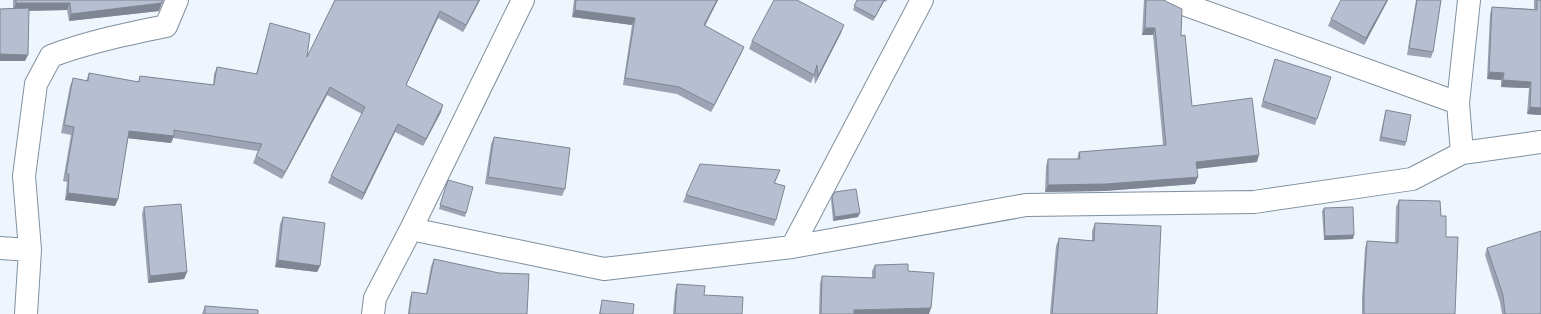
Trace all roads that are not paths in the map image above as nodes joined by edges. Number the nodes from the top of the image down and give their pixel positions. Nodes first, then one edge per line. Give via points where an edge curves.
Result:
1 (177, 0) edge
2 (523, 0) edge
3 (922, 0) edge
4 (1172, 0) edge
5 (1469, 0) edge
6 (1458, 103) junction
7 (1541, 142) edge
8 (1462, 153) junction
9 (411, 229) junction
10 (792, 247) junction
11 (0, 248) edge
12 (30, 250) junction
13 (26, 314) edge
14 (373, 314) edge

1 - 12 street via 166,26 116,36 51,56 36,84 24,176
2 - 9 street
3 - 10 street
4 - 6 street
5 - 6 street
6 - 8 street
7 - 8 street
8 - 10 street via 1412,178 1254,202 1026,205
9 - 10 street via 604,269
9 - 14 street via 375,298
11 - 12 street
12 - 13 street

